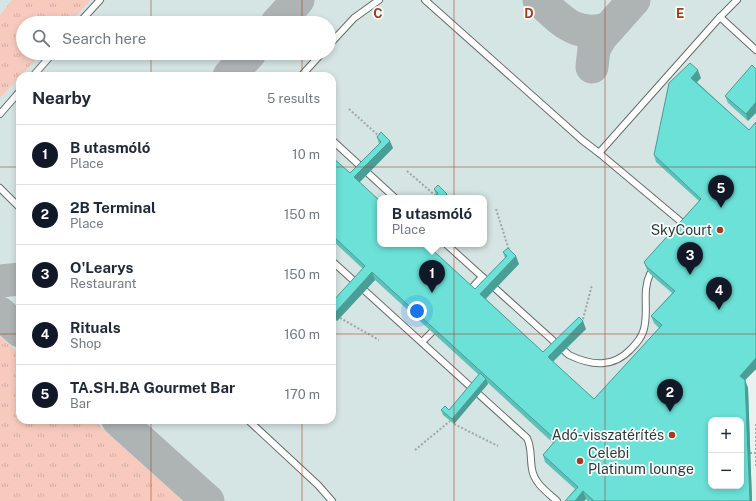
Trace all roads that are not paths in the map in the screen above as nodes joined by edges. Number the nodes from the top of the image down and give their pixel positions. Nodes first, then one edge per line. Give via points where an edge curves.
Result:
1 (100, 0) edge
2 (379, 0) edge
3 (425, 0) edge
4 (737, 0) edge
5 (85, 16) edge
6 (720, 17) junction
7 (336, 37) edge
8 (756, 50) edge
9 (47, 60) edge
10 (316, 60) edge
11 (36, 72) edge
12 (305, 72) edge
13 (16, 96) edge
14 (0, 114) edge
15 (336, 144) edge
16 (599, 153) junction
17 (0, 188) edge
18 (392, 195) edge
19 (16, 204) edge
20 (686, 226) edge
21 (449, 247) edge
22 (336, 265) edge
23 (650, 274) edge
24 (482, 277) junction
25 (470, 290) edge
26 (432, 332) edge
27 (422, 342) junction
28 (252, 424) edge
29 (332, 501) edge
30 (557, 501) edge

1 - 5 lane
2 - 7 lane via 354,18
3 - 16 lane
4 - 6 lane
6 - 8 lane
6 - 16 lane
9 - 11 lane
10 - 12 lane
13 - 14 lane
15 - 18 lane
16 - 20 lane
17 - 19 lane
21 - 24 lane
22 - 27 lane
23 - 24 lane via 645,289 644,331 626,355 616,360 597,363 579,360 570,355
24 - 25 lane
26 - 27 lane
27 - 30 lane via 527,438 534,477
28 - 29 lane

